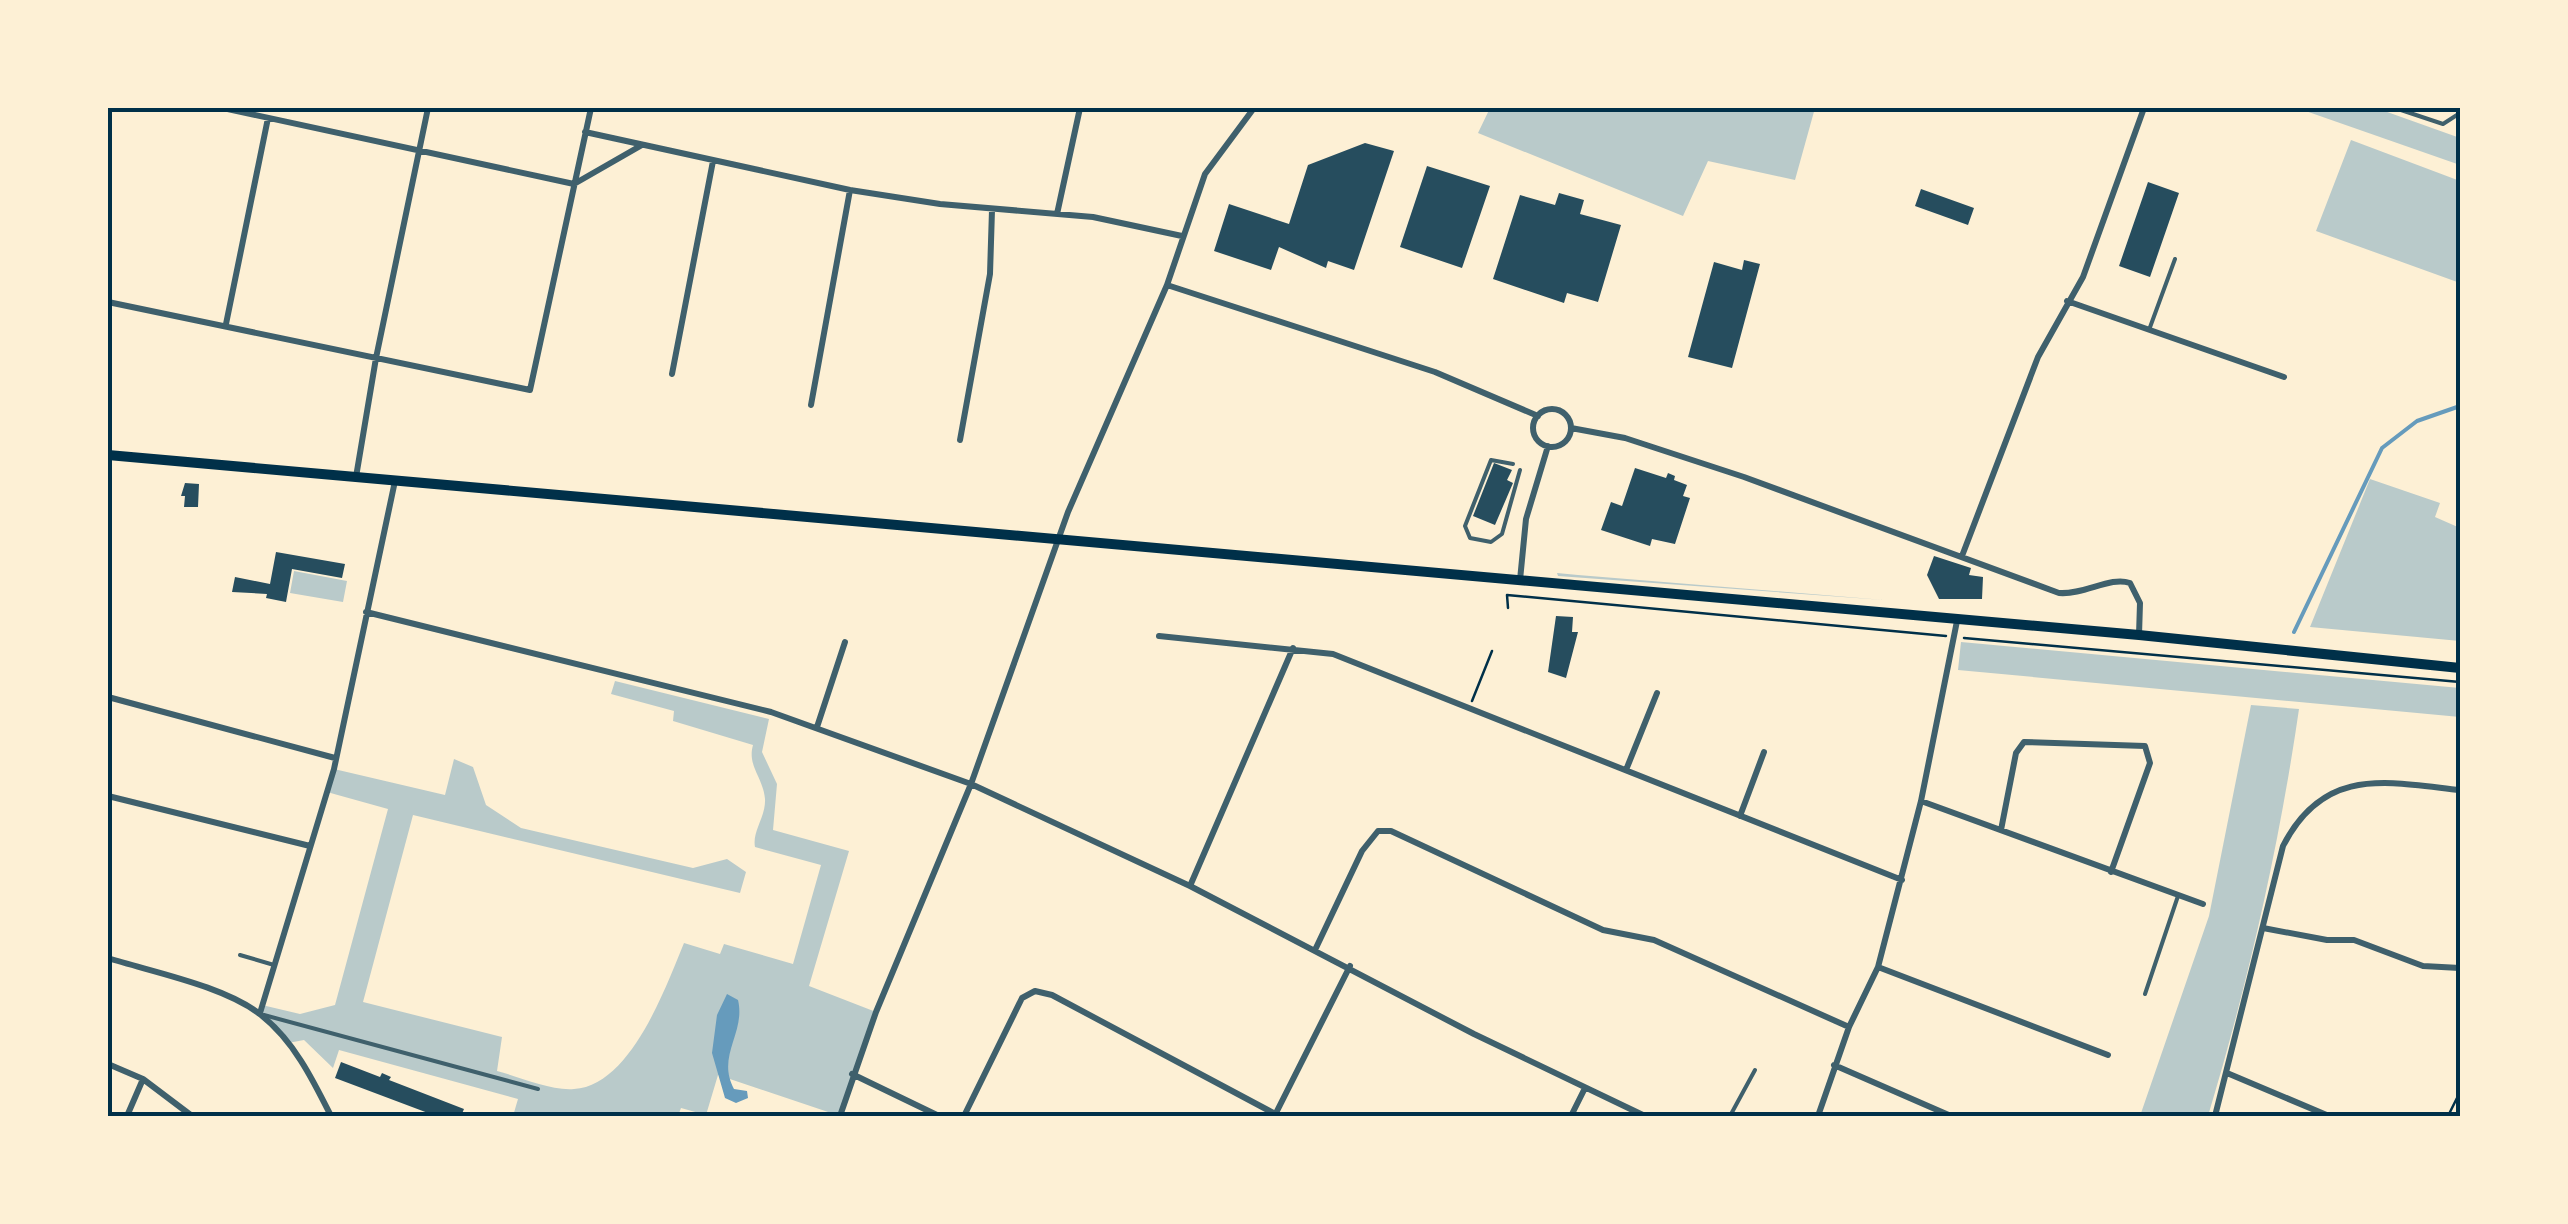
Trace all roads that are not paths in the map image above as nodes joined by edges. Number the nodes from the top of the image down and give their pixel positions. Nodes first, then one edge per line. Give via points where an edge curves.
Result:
1 (222, 108) edge
2 (428, 108) edge
3 (591, 108) edge
4 (1080, 108) edge
5 (1254, 108) edge
6 (2144, 108) edge
7 (2395, 108) edge
8 (2460, 113) edge
9 (268, 118) junction
10 (585, 132) junction
11 (643, 145) junction
12 (420, 150) junction
13 (714, 161) junction
14 (574, 184) junction
15 (850, 190) junction
16 (992, 210) junction
17 (1057, 214) junction
18 (1182, 236) junction
19 (2175, 259) dead end
20 (1167, 284) junction
21 (2067, 301) junction
22 (108, 302) edge
23 (226, 324) junction
24 (2149, 330) junction
25 (376, 358) junction
26 (672, 374) dead end
27 (2284, 377) dead end
28 (811, 405) dead end
29 (1538, 416) junction
30 (1571, 428) junction
31 (960, 440) dead end
32 (1548, 446) junction
33 (108, 454) edge
34 (1514, 464) dead end
35 (1520, 470) dead end
36 (356, 477) junction
37 (396, 480) junction
38 (1058, 540) junction
39 (1962, 556) junction
40 (1520, 580) junction
41 (366, 612) junction
42 (1957, 620) junction
43 (2138, 634) junction
44 (1159, 636) dead end
45 (845, 642) dead end
46 (1293, 648) junction
47 (2460, 668) edge
48 (1657, 693) dead end
49 (108, 697) edge
50 (818, 727) junction
51 (1764, 752) dead end
52 (336, 758) junction
53 (1626, 770) junction
54 (971, 784) junction
55 (2460, 790) edge
56 (108, 796) edge
57 (1921, 801) junction
58 (1740, 816) junction
59 (2001, 830) junction
60 (310, 846) junction
61 (2111, 872) junction
62 (1902, 880) junction
63 (1190, 886) junction
64 (2178, 896) junction
65 (2202, 904) dead end
66 (2264, 928) junction
67 (1316, 950) junction
68 (240, 955) dead end
69 (108, 958) edge
70 (274, 965) junction
71 (1350, 966) junction
72 (1878, 967) junction
73 (2460, 968) edge
74 (2146, 994) dead end
75 (260, 1014) junction
76 (1849, 1028) junction
77 (2108, 1055) dead end
78 (108, 1064) edge
79 (1834, 1065) junction
80 (1755, 1070) dead end
81 (2227, 1073) junction
82 (852, 1074) junction
83 (142, 1079) junction
84 (1586, 1088) junction
85 (538, 1089) dead end
86 (1819, 1114) edge
87 (127, 1116) edge
88 (192, 1116) edge
89 (331, 1116) edge
90 (840, 1116) edge
91 (940, 1116) edge
92 (964, 1116) edge
93 (1277, 1116) edge
94 (1571, 1116) edge
95 (1645, 1116) edge
96 (1730, 1116) edge
97 (1829, 1116) edge
98 (1951, 1116) edge
99 (2214, 1116) edge
100 (2329, 1116) edge

1 - 9 street
2 - 12 street
3 - 10 street
4 - 17 street
5 - 18 street via 1205,174
6 - 21 street via 2083,277
7 - 8 lane via 2443,124
9 - 12 street
9 - 23 street
10 - 11 street
10 - 14 street
11 - 13 street
11 - 14 street
12 - 14 street
12 - 25 street
13 - 15 street
13 - 26 street
14 - 25 street via 530,390
15 - 16 street
15 - 28 street
16 - 17 street
16 - 31 street via 990,274
17 - 18 street
18 - 20 street
19 - 24 lane
20 - 29 street via 1456,380
20 - 38 street
21 - 24 street
21 - 39 street via 2038,358
22 - 23 street
23 - 25 street
24 - 27 street
25 - 36 street
29 - 30 street via 1558,410
29 - 32 street via 1534,433
30 - 32 street via 1563,443
30 - 39 street via 1646,444
32 - 40 street via 1526,520
33 - 36 main road
34 - 35 lane via 1491,460 1466,526 1470,538 1491,542 1502,534
36 - 37 main road
37 - 38 main road
37 - 41 street
38 - 40 main road
38 - 54 street
39 - 43 street via 2060,592 2130,583 2140,603
40 - 42 main road
41 - 50 street
41 - 52 street
42 - 43 main road
42 - 57 street
43 - 47 main road
44 - 46 street
45 - 50 street
46 - 53 street via 1334,654
46 - 63 street
48 - 53 street
49 - 52 street
50 - 54 street
51 - 58 street
52 - 60 street
53 - 58 street
54 - 63 street
54 - 82 street
55 - 66 street via 2369,780 2297,818 2283,846
56 - 60 street
57 - 59 street
57 - 62 street
58 - 62 street
59 - 61 street
59 - 61 street via 2024,742 2145,746 2150,763
60 - 70 street
61 - 64 street
62 - 72 street
63 - 67 street
64 - 65 street
64 - 74 lane
66 - 73 street via 2354,940 2423,966
66 - 81 street
67 - 71 street
67 - 76 street via 1362,850 1378,831 1392,831 1603,930 1654,940
68 - 70 lane
69 - 75 street
70 - 75 street
71 - 84 street
71 - 93 street
72 - 76 street
72 - 77 street
75 - 85 lane
75 - 89 street via 297,1054
76 - 79 street
78 - 83 street
79 - 86 street
79 - 98 street
80 - 96 lane
81 - 99 street
81 - 100 street
82 - 90 street
82 - 91 street
83 - 87 street
83 - 88 street
84 - 94 street
84 - 95 street
86 - 97 street
92 - 93 street via 1022,998 1035,991

